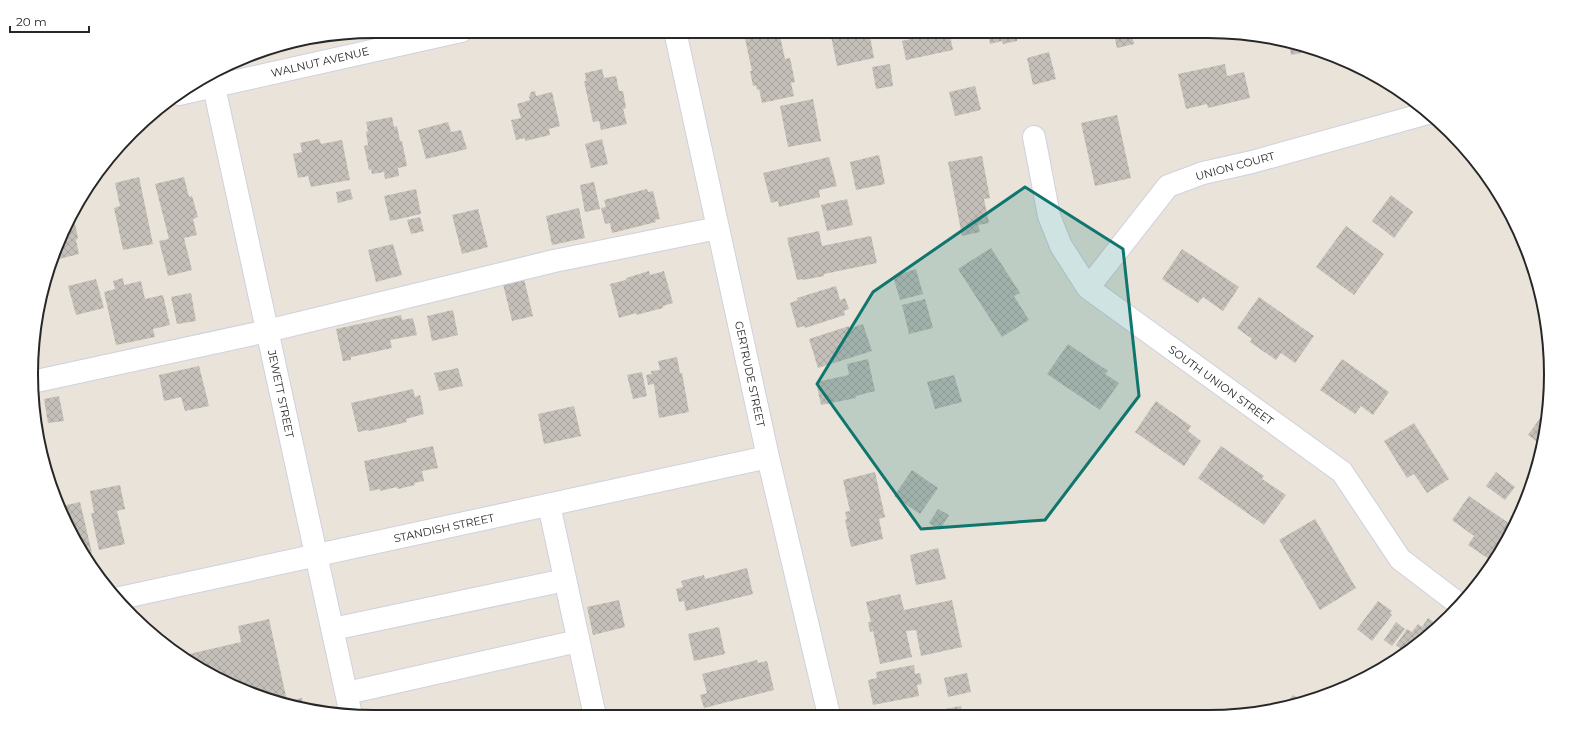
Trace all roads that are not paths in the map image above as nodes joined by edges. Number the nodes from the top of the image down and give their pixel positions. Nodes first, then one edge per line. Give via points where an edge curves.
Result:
1 (425, 38) edge
2 (677, 38) edge
3 (212, 80) edge
4 (1422, 115) edge
5 (1034, 137) dead end
6 (718, 228) junction
7 (1088, 288) junction
8 (267, 330) junction
9 (38, 381) edge
10 (768, 457) junction
11 (549, 505) junction
12 (316, 555) junction
13 (565, 580) junction
14 (122, 597) edge
15 (1456, 602) edge
16 (333, 630) junction
17 (578, 641) junction
18 (347, 693) junction
19 (350, 709) edge
20 (594, 710) edge
21 (827, 710) edge

1 - 3 street, WALNUT AVENUE
2 - 6 street, GERTRUDE STREET
3 - 8 street, JEWETT STREET
4 - 7 street, UNION COURT via 1203,173 1168,186
5 - 7 street, SOUTH UNION STREET via 1049,216 1061,246
6 - 8 street via 554,261
6 - 10 street, GERTRUDE STREET
7 - 15 street, SOUTH UNION STREET via 1342,472 1400,559
8 - 9 street
8 - 12 street, JEWETT STREET
10 - 11 street, STANDISH STREET
10 - 21 street, GERTRUDE STREET
11 - 12 street, STANDISH STREET
11 - 13 street
12 - 14 street, STANDISH STREET
12 - 16 street, JEWETT STREET
13 - 16 street
13 - 17 street
16 - 18 street, JEWETT STREET
17 - 18 street
17 - 20 street
18 - 19 street, JEWETT STREET

